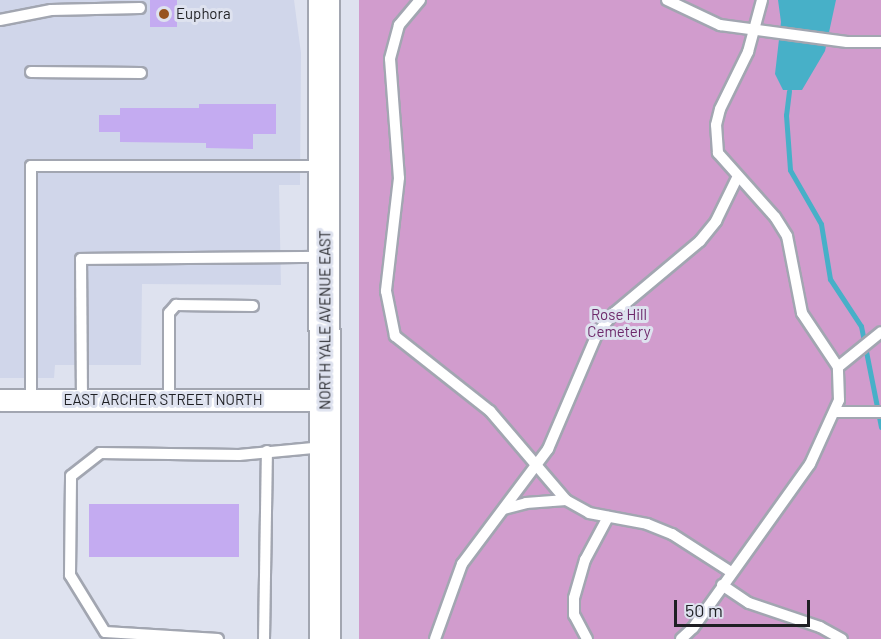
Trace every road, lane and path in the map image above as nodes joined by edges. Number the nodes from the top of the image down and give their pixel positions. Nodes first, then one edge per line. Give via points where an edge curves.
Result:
1 (324, 0) edge
2 (420, 0) edge
3 (667, 0) edge
4 (762, 0) edge
5 (90, 5) edge
6 (140, 8) dead end
7 (0, 20) edge
8 (754, 30) junction
9 (881, 42) edge
10 (31, 72) dead end
11 (141, 73) dead end
12 (324, 166) junction
13 (737, 178) junction
14 (324, 257) junction
15 (253, 306) dead end
16 (878, 335) edge
17 (838, 367) junction
18 (0, 400) edge
19 (31, 400) junction
20 (82, 400) junction
21 (169, 400) junction
22 (325, 400) junction
23 (836, 412) junction
24 (881, 412) edge
25 (324, 447) junction
26 (267, 451) junction
27 (536, 465) junction
28 (566, 500) junction
29 (504, 509) junction
30 (608, 517) junction
31 (730, 572) junction
32 (722, 585) junction
33 (218, 639) edge
34 (264, 639) edge
35 (325, 639) edge
36 (435, 639) edge
37 (586, 639) edge
38 (681, 639) edge
39 (842, 639) edge

1 - 12 main road, NORTH YALE AVENUE EAST
2 - 27 lane via 399,25 390,59 399,178 386,291 395,336 405,348 442,370 474,396 520,441
3 - 8 lane via 703,20
4 - 8 lane
5 - 6 lane
5 - 7 lane
8 - 9 lane
8 - 13 lane via 716,125 718,153
10 - 11 lane
12 - 14 main road, NORTH YALE AVENUE EAST
12 - 19 lane via 31,166
13 - 17 lane via 775,217 787,236 802,313
13 - 27 lane via 716,221 700,241 614,312 598,332 563,417
14 - 20 lane via 81,259
14 - 22 main road, NORTH YALE AVENUE EAST
15 - 21 lane via 176,305 169,313
16 - 17 lane
17 - 23 lane via 841,378
18 - 19 street, EAST ARCHER STREET NORTH
19 - 20 street, EAST ARCHER STREET NORTH
20 - 21 street, EAST ARCHER STREET NORTH
21 - 22 street, EAST ARCHER STREET NORTH
22 - 25 main road, NORTH YALE AVENUE EAST
23 - 24 lane
23 - 31 lane via 810,464
25 - 26 lane
25 - 35 main road, NORTH YALE AVENUE EAST
26 - 33 lane via 239,455 100,453 71,476 70,575 105,632
26 - 34 lane
27 - 28 lane
27 - 29 lane
28 - 29 lane
28 - 30 lane
29 - 36 lane via 462,564
30 - 31 lane via 647,524 672,534
30 - 37 lane via 585,560 574,598 574,615
31 - 32 lane
32 - 38 lane
32 - 39 lane via 748,603 820,627

